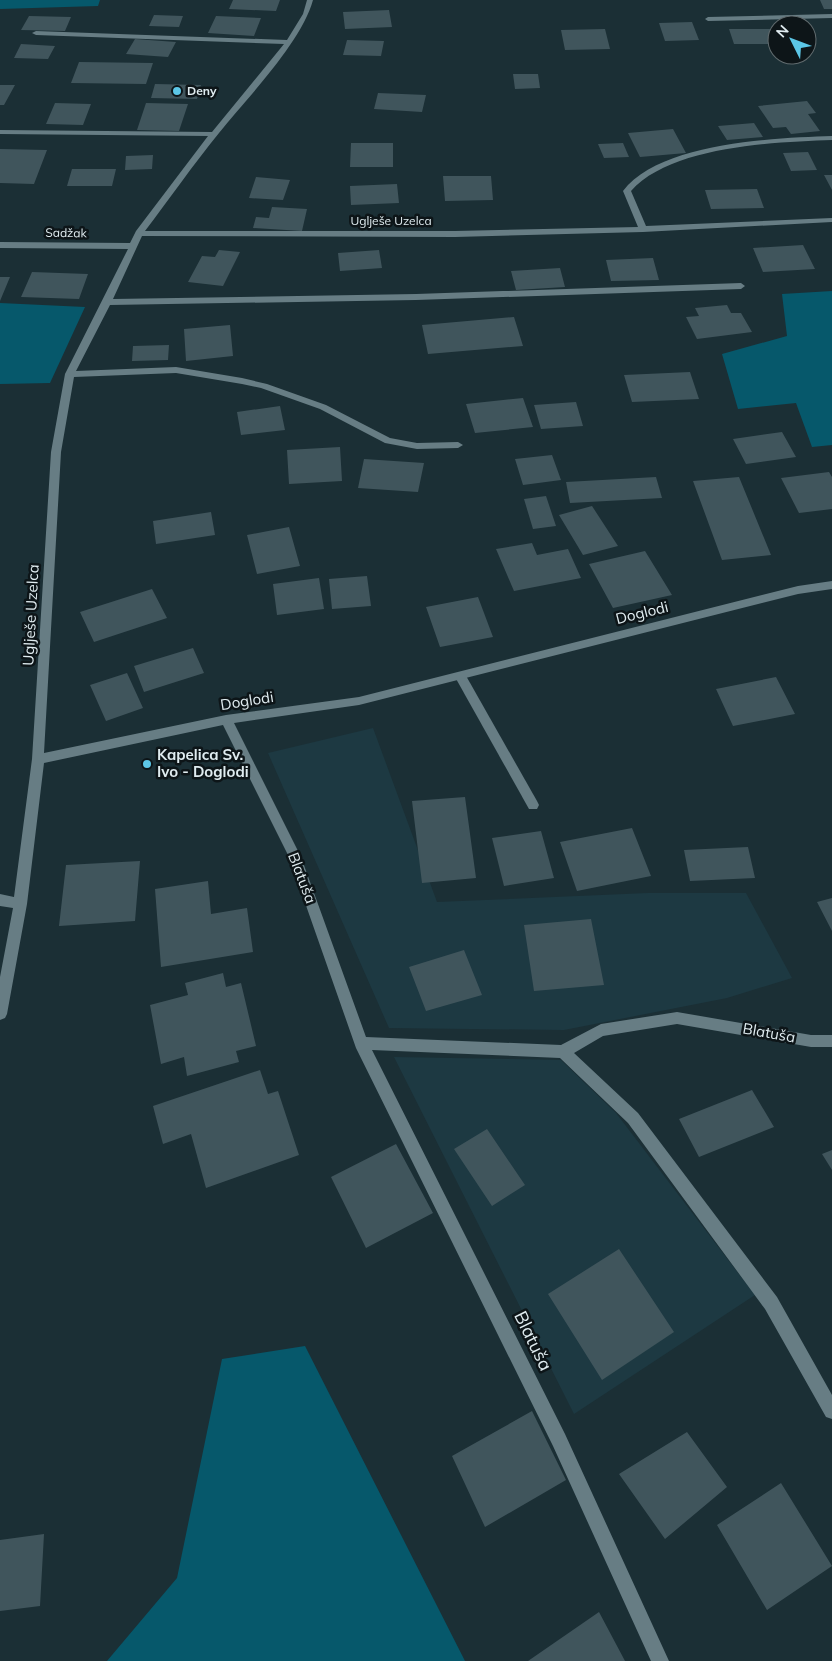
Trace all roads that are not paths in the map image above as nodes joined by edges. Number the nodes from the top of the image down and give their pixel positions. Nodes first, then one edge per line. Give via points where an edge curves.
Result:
1 (310, 0) edge
2 (832, 16) edge
3 (708, 19) dead end
4 (36, 33) dead end
5 (288, 42) junction
6 (0, 132) edge
7 (214, 134) junction
8 (832, 138) edge
9 (832, 220) edge
10 (643, 230) junction
11 (139, 233) junction
12 (0, 245) edge
13 (132, 246) junction
14 (741, 286) dead end
15 (107, 302) junction
16 (70, 374) junction
17 (458, 446) dead end
18 (832, 585) edge
19 (461, 677) junction
20 (226, 720) junction
21 (38, 759) junction
22 (533, 805) dead end
23 (0, 900) edge
24 (20, 904) junction
25 (0, 1014) edge
26 (832, 1042) edge
27 (362, 1043) junction
28 (563, 1052) junction
29 (832, 1411) edge
30 (660, 1661) edge

1 - 5 street, Uglješe Uzelca via 306,14
2 - 3 street
4 - 5 street
5 - 7 street, Uglješe Uzelca
6 - 7 street
7 - 11 street, Uglješe Uzelca
8 - 10 street via 727,146 656,170 631,184 627,191
9 - 10 street, Uglješe Uzelca
10 - 11 street, Uglješe Uzelca via 455,234
11 - 13 street, Uglješe Uzelca
12 - 13 street, Sadžak
13 - 15 street, Uglješe Uzelca
14 - 15 street via 416,298
15 - 16 street, Uglješe Uzelca
16 - 17 street via 176,370 242,381 323,407 388,441 417,446
16 - 21 street, Uglješe Uzelca via 56,452
18 - 19 street, Doglodi via 798,590
19 - 20 street, Doglodi via 359,701
19 - 22 street
20 - 21 street, Doglodi
20 - 27 street, Blatuša via 295,858
21 - 24 street, Uglješe Uzelca
23 - 24 street
24 - 25 street, Uglješe Uzelca
26 - 28 street, Blatuša via 677,1018 601,1030
27 - 28 street
27 - 30 street, Blatuša via 554,1432
28 - 29 street via 632,1118 765,1295

